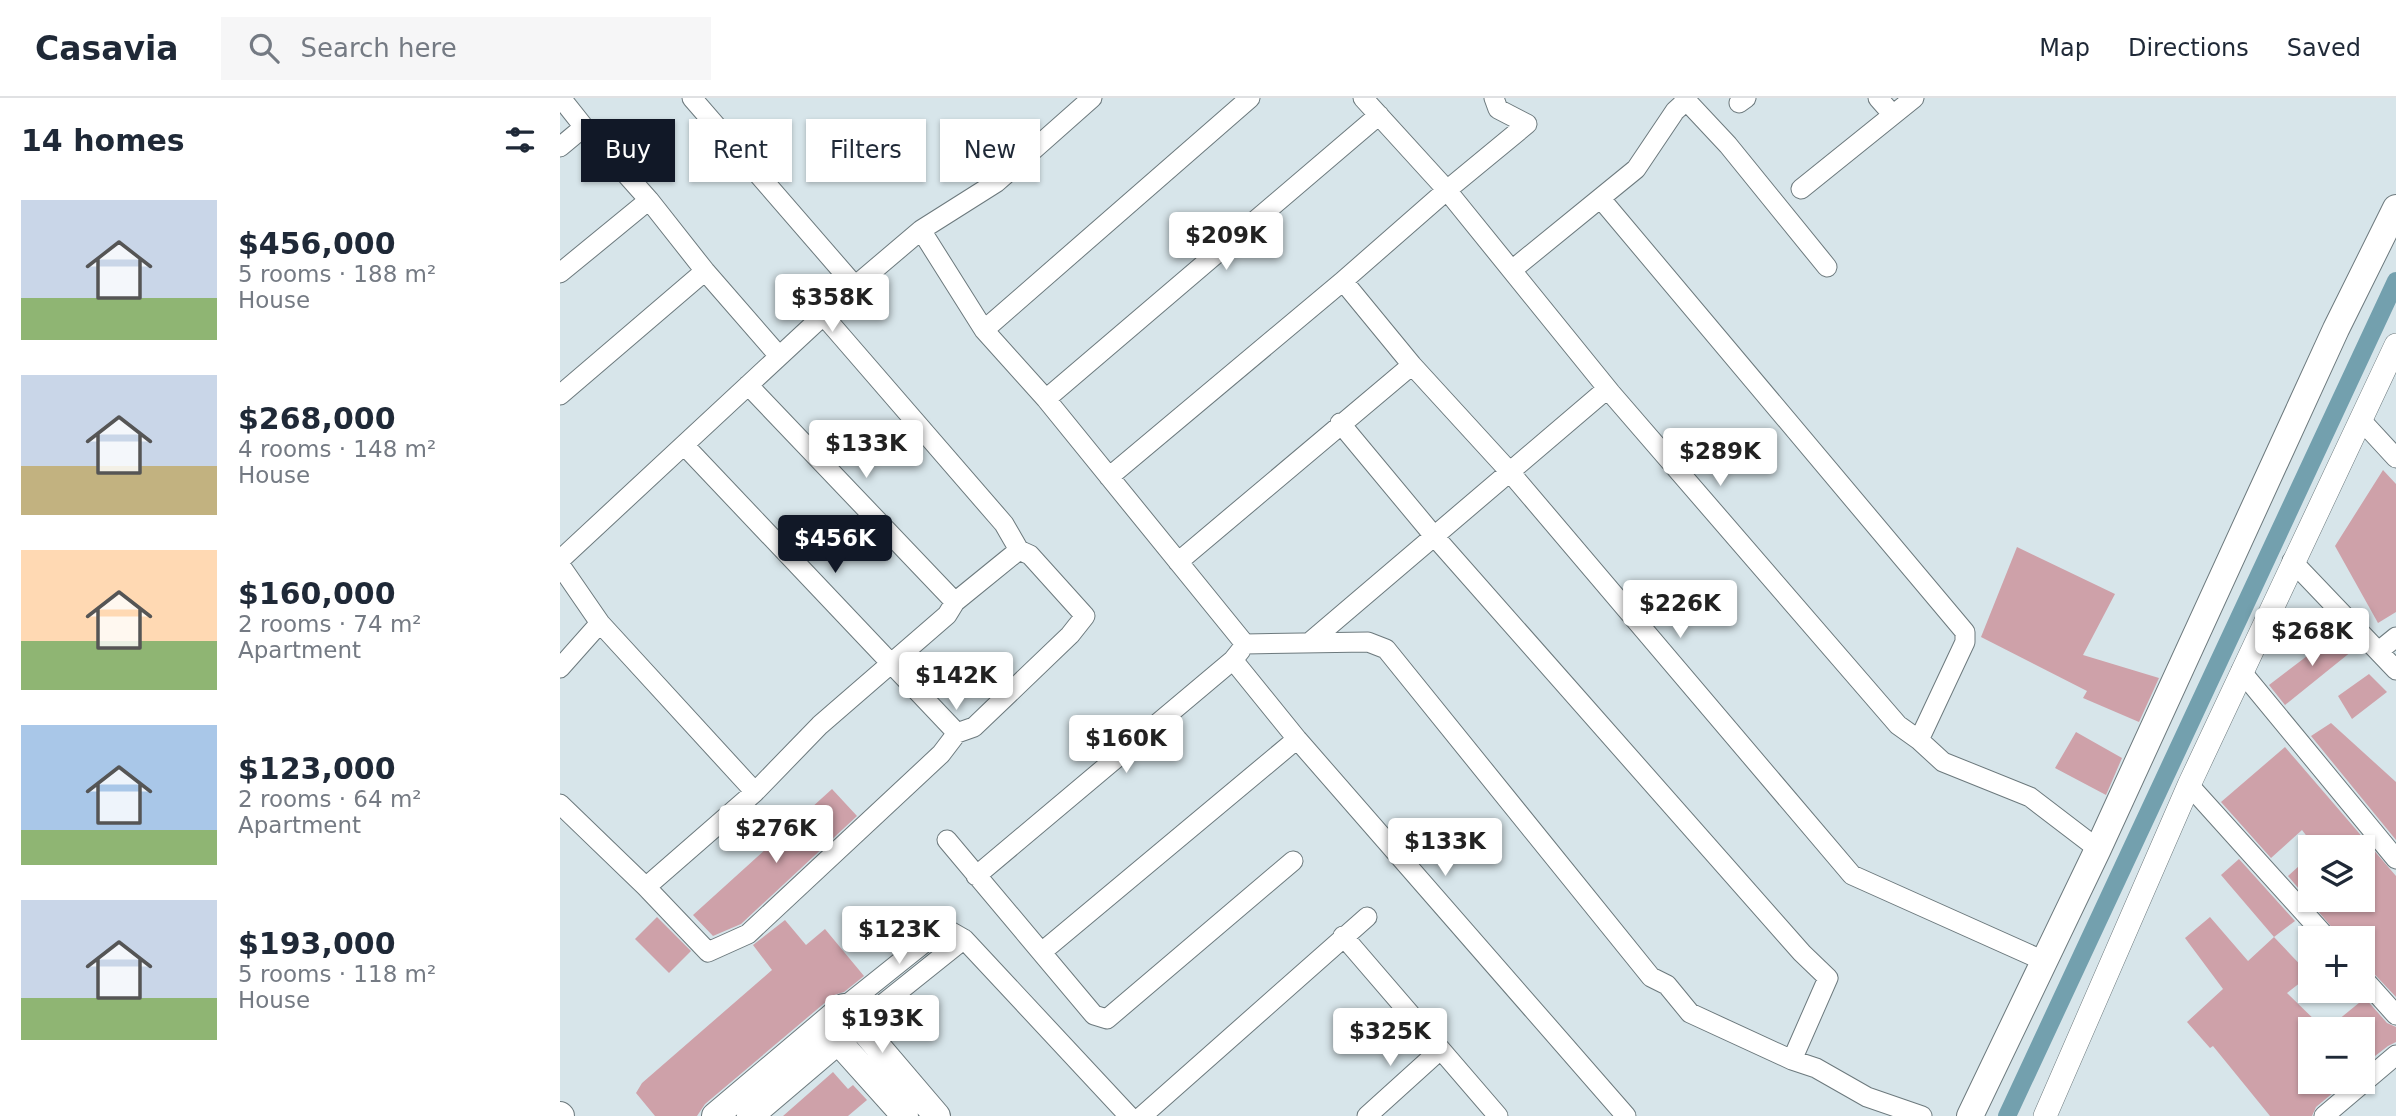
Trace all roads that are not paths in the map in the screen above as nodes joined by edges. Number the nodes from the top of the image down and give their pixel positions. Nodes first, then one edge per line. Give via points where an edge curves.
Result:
1 (561, 98) edge
2 (692, 98) edge
3 (1092, 98) edge
4 (1250, 98) edge
5 (1363, 98) edge
6 (1494, 98) edge
7 (1878, 98) edge
8 (1914, 98) edge
9 (1685, 99) edge
10 (1379, 115) junction
11 (1893, 115) junction
12 (581, 124) edge
13 (581, 129) edge
14 (560, 146) edge
15 (633, 182) edge
16 (1801, 189) dead end
17 (1447, 190) junction
18 (1601, 199) junction
19 (649, 200) junction
20 (2396, 208) edge
21 (921, 230) junction
22 (1827, 267) dead end
23 (1512, 270) junction
24 (705, 271) junction
25 (560, 272) edge
26 (1343, 281) junction
27 (855, 286) junction
28 (823, 315) junction
29 (984, 330) junction
30 (2396, 345) edge
31 (779, 356) junction
32 (1412, 365) junction
33 (748, 385) junction
34 (1607, 389) junction
35 (560, 395) edge
36 (1046, 399) junction
37 (2360, 419) junction
38 (1340, 423) junction
39 (684, 445) junction
40 (2396, 458) edge
41 (1509, 471) junction
42 (1109, 477) junction
43 (1434, 536) junction
44 (1019, 550) junction
45 (560, 560) edge
46 (2292, 561) junction
47 (1178, 562) junction
48 (560, 565) edge
49 (955, 602) junction
50 (600, 623) junction
51 (2396, 637) edge
52 (1310, 642) junction
53 (2380, 650) junction
54 (1239, 652) junction
55 (891, 664) junction
56 (560, 668) edge
57 (2396, 670) edge
58 (2241, 671) junction
59 (957, 733) junction
60 (1297, 739) junction
61 (1919, 740) junction
62 (2189, 785) junction
63 (755, 792) junction
64 (560, 804) edge
65 (947, 840) dead end
66 (2098, 849) junction
67 (2396, 859) edge
68 (1293, 861) dead end
69 (976, 876) junction
70 (646, 887) junction
71 (1367, 917) dead end
72 (2316, 926) edge
73 (1343, 936) junction
74 (1043, 951) junction
75 (2043, 961) junction
76 (2375, 992) edge
77 (2396, 1015) edge
78 (851, 1016) junction
79 (831, 1033) junction
80 (1440, 1050) junction
81 (2396, 1055) edge
82 (1792, 1060) junction
83 (1908, 1114) edge
84 (715, 1116) edge
85 (750, 1116) edge
86 (905, 1116) edge
87 (936, 1116) edge
88 (1129, 1116) edge
89 (1142, 1116) edge
90 (1367, 1116) edge
91 (1498, 1116) edge
92 (1626, 1116) edge
93 (1970, 1116) edge
94 (2045, 1116) edge
95 (2324, 1116) edge

1 - 12 street
2 - 27 street
3 - 21 street via 997,182
4 - 29 street
5 - 10 street
6 - 17 street via 1498,109 1527,124
7 - 11 street
8 - 11 street
9 - 18 street via 1636,169
9 - 22 street
10 - 17 street
10 - 36 street
11 - 16 street
13 - 14 street
15 - 19 street
17 - 23 street
17 - 26 street
18 - 23 street
18 - 61 street via 1965,632 1965,642
19 - 24 street
19 - 25 street
20 - 66 main road
21 - 27 street
21 - 29 street
23 - 34 street
24 - 31 street
24 - 35 street
26 - 32 street
26 - 42 street
27 - 28 street
28 - 31 street
28 - 44 street via 1004,524
29 - 36 street
30 - 37 street
31 - 33 street
32 - 38 street
32 - 41 street
33 - 39 street
33 - 49 street
34 - 41 street
34 - 61 street via 1898,725
36 - 42 street
37 - 40 street
37 - 46 street
38 - 43 street
38 - 47 street
39 - 45 street
39 - 55 street
41 - 43 street
41 - 75 street via 1852,875
42 - 47 street
43 - 52 street
43 - 82 street via 1828,978
44 - 49 street
44 - 59 street via 1030,555 1085,616 974,727
46 - 53 street
46 - 58 street
47 - 54 street
48 - 50 street
49 - 55 street via 947,615
50 - 56 street
50 - 63 street
51 - 53 street
52 - 54 street
52 - 82 street via 1368,642 1386,649 1651,977 1667,985 1690,1013
53 - 57 street
54 - 60 street
54 - 69 street
55 - 59 street
55 - 63 street via 820,725
58 - 62 street
58 - 67 street
59 - 70 street via 941,754 748,934 708,952
60 - 74 street
60 - 92 street
61 - 66 street via 1943,762 2030,797
62 - 72 street
62 - 94 street
63 - 70 street
64 - 70 street
65 - 69 street
66 - 75 main road
68 - 74 street via 1107,1019 1094,1015
69 - 74 street
71 - 73 street
73 - 80 street
73 - 89 street
75 - 93 main road
76 - 77 street
78 - 79 main road
78 - 87 main road
78 - 88 street via 934,936 950,931 964,939
79 - 84 main road
79 - 85 main road
79 - 86 main road
80 - 90 street
80 - 91 street
81 - 95 street
82 - 83 street

